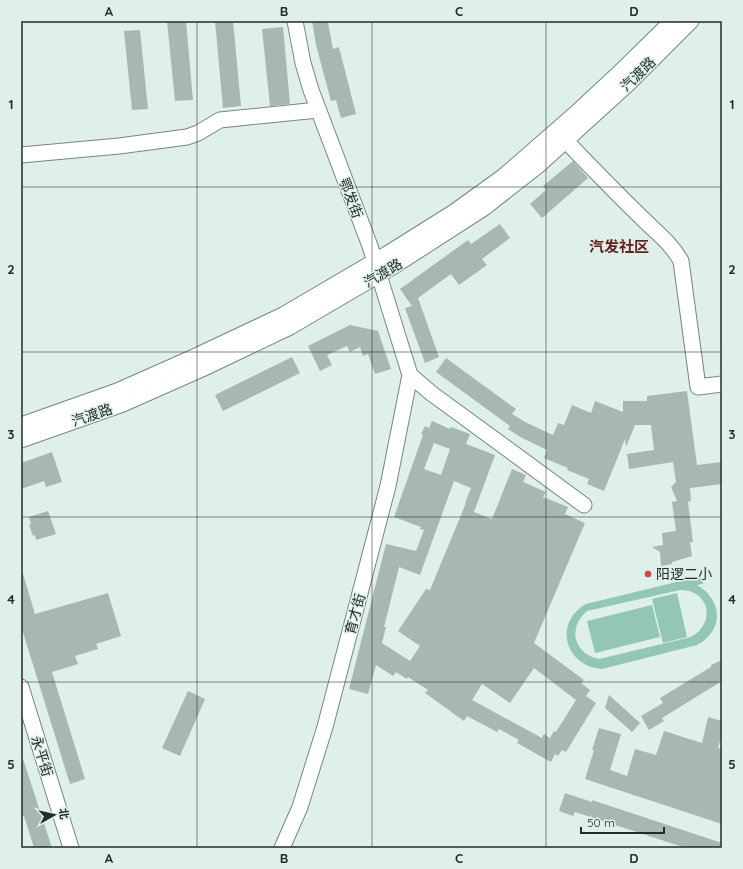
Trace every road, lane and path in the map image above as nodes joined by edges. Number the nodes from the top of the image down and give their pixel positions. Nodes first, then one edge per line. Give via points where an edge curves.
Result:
1 (295, 21) edge
2 (672, 21) edge
3 (691, 21) edge
4 (318, 110) junction
5 (566, 141) junction
6 (21, 155) edge
7 (377, 269) junction
8 (410, 374) junction
9 (722, 384) edge
10 (21, 425) edge
11 (21, 440) edge
12 (584, 505) dead end
13 (21, 687) edge
14 (71, 848) edge
15 (282, 848) edge

1 - 4 street, 鄂发街 via 303,63
2 - 7 street, 汽渡路 via 575,114 504,176
3 - 5 street, 汽渡路
4 - 6 street via 220,120 187,137
4 - 7 street, 鄂发街
5 - 7 street, 汽渡路 via 484,208
5 - 9 street via 669,242 676,252 681,261 698,387
7 - 8 street, 鄂发街
7 - 10 street, 汽渡路 via 117,391
7 - 11 street, 汽渡路 via 290,327 122,404
8 - 12 street via 431,393
8 - 15 street, 育才街 via 388,486 325,727 300,807
13 - 14 street, 永平街

